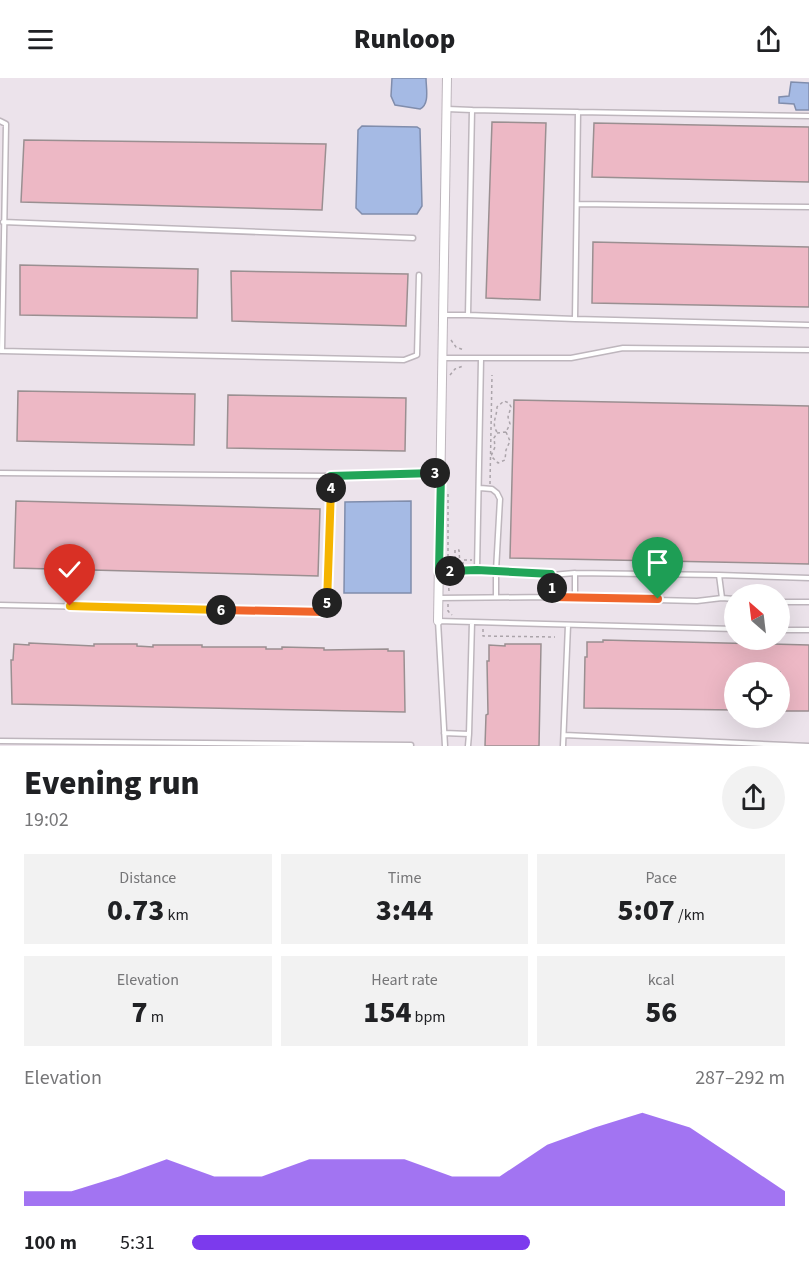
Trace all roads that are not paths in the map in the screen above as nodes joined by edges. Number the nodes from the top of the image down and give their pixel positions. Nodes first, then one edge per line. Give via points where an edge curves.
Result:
1 (447, 78) edge
2 (447, 108) junction
3 (472, 110) junction
4 (578, 112) junction
5 (809, 116) edge
6 (0, 121) edge
7 (578, 204) junction
8 (809, 207) edge
9 (3, 222) junction
10 (413, 238) dead end
11 (419, 275) dead end
12 (443, 315) junction
13 (468, 315) junction
14 (575, 319) junction
15 (809, 325) edge
16 (809, 350) edge
17 (1, 351) edge
18 (442, 358) junction
19 (481, 359) junction
20 (0, 473) edge
21 (441, 473) junction
22 (331, 476) junction
23 (480, 488) junction
24 (477, 570) junction
25 (439, 571) junction
26 (496, 571) junction
27 (574, 573) junction
28 (551, 574) junction
29 (719, 575) junction
30 (809, 578) edge
31 (496, 597) junction
32 (552, 597) junction
33 (439, 598) junction
34 (575, 598) junction
35 (722, 598) joint
36 (790, 602) edge
37 (809, 602) edge
38 (0, 604) edge
39 (438, 621) junction
40 (472, 622) junction
41 (568, 625) junction
42 (724, 629) edge
43 (790, 630) edge
44 (809, 630) edge
45 (444, 733) junction
46 (469, 734) junction
47 (564, 735) junction
48 (0, 741) edge
49 (411, 745) edge
50 (445, 746) edge
51 (468, 746) edge
52 (563, 746) edge
53 (809, 746) edge

1 - 2 street
2 - 3 lane
2 - 12 street
3 - 4 lane
3 - 13 lane
4 - 5 lane
4 - 7 lane
6 - 9 lane via 6,124
7 - 8 lane
7 - 14 lane
9 - 10 lane
9 - 17 lane
11 - 17 lane via 417,355 404,360
12 - 13 lane
12 - 18 street
13 - 14 lane
14 - 15 lane
16 - 19 lane via 623,348 570,358
18 - 19 lane
18 - 21 street
19 - 23 lane
20 - 22 lane
21 - 22 lane
21 - 25 street
22 - 38 lane via 327,612
23 - 24 lane
23 - 26 lane via 492,489 500,499
24 - 25 lane
24 - 26 lane
25 - 33 street
26 - 28 lane
26 - 31 lane
27 - 28 lane
27 - 29 lane
27 - 34 lane
28 - 32 lane
29 - 30 lane
29 - 35 lane
31 - 32 lane
31 - 33 lane
32 - 34 lane
33 - 39 street
34 - 35 lane
36 - 37 lane
39 - 40 lane
39 - 45 lane
40 - 41 lane
40 - 46 lane
41 - 42 lane
41 - 47 lane
43 - 44 lane
45 - 46 lane
45 - 50 lane
46 - 51 lane
47 - 52 lane
47 - 53 lane
48 - 49 lane

